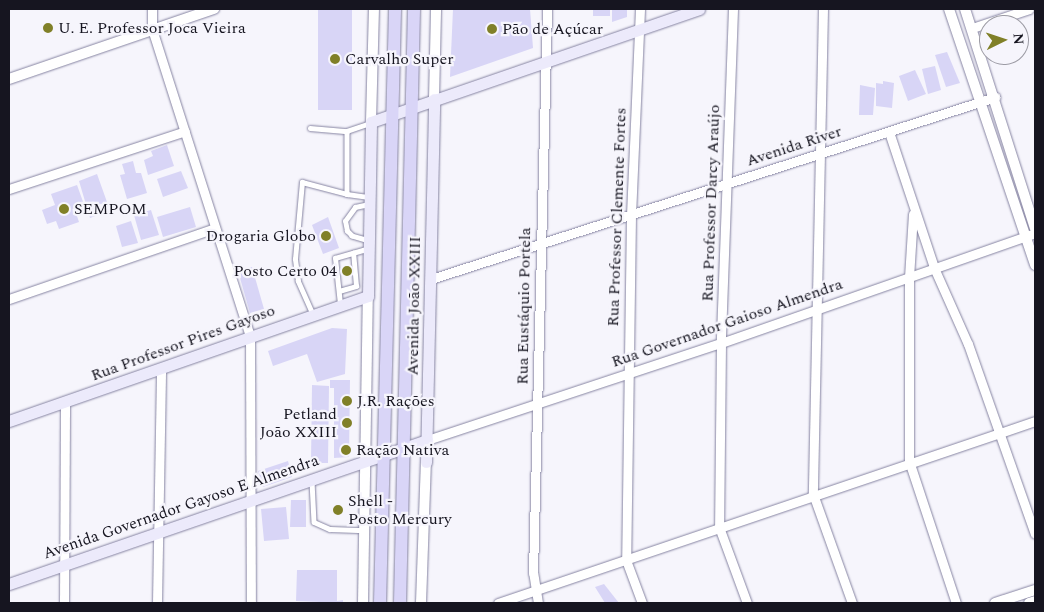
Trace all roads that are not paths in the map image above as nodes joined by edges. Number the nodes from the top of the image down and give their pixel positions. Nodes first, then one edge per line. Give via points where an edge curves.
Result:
1 (152, 9) edge
2 (214, 9) edge
3 (374, 9) edge
4 (395, 9) edge
5 (414, 9) edge
6 (436, 9) edge
7 (547, 9) edge
8 (640, 9) edge
9 (699, 9) edge
10 (733, 9) edge
11 (823, 9) edge
12 (948, 9) edge
13 (965, 9) edge
14 (1030, 9) edge
15 (972, 28) junction
16 (152, 29) junction
17 (639, 29) junction
18 (545, 61) junction
19 (9, 79) edge
20 (994, 97) junction
21 (434, 99) junction
22 (981, 102) junction
23 (412, 106) junction
24 (394, 114) junction
25 (371, 122) junction
26 (310, 128) dead end
27 (185, 131) junction
28 (347, 131) junction
29 (889, 132) junction
30 (819, 153) junction
31 (727, 183) junction
32 (9, 188) edge
33 (346, 194) junction
34 (369, 200) junction
35 (913, 208) junction
36 (631, 215) junction
37 (215, 228) junction
38 (1035, 228) edge
39 (1035, 233) edge
40 (1025, 237) junction
41 (540, 243) junction
42 (369, 244) junction
43 (353, 253) junction
44 (1035, 265) edge
45 (935, 270) junction
46 (909, 278) junction
47 (431, 279) junction
48 (338, 291) junction
49 (368, 296) junction
50 (9, 299) edge
51 (340, 305) junction
52 (817, 308) junction
53 (312, 315) junction
54 (250, 336) junction
55 (721, 343) junction
56 (161, 369) junction
57 (628, 373) junction
58 (65, 402) junction
59 (537, 404) junction
60 (9, 421) edge
61 (1035, 421) edge
62 (1001, 434) junction
63 (427, 440) junction
64 (404, 448) junction
65 (384, 454) junction
66 (909, 461) junction
67 (364, 462) junction
68 (426, 462) joint
69 (312, 479) junction
70 (813, 494) junction
71 (251, 500) junction
72 (719, 527) junction
73 (364, 530) junction
74 (1035, 534) edge
75 (158, 535) junction
76 (626, 560) junction
77 (64, 564) junction
78 (9, 584) edge
79 (1035, 590) edge
80 (534, 592) junction
81 (1035, 601) edge
82 (64, 603) edge
83 (157, 603) edge
84 (250, 603) edge
85 (363, 603) edge
86 (380, 603) edge
87 (400, 603) edge
88 (421, 603) edge
89 (498, 603) edge
90 (538, 603) edge
91 (642, 603) edge
92 (747, 603) edge
93 (852, 603) edge
94 (956, 603) edge
95 (995, 603) edge
96 (1029, 603) edge

1 - 16 street
2 - 16 street
3 - 25 street
4 - 24 main road, Avenida João XXIII
5 - 23 main road, Avenida João XXIII
6 - 21 street, Avenida João XXIII
7 - 18 street, Rua Eustáquio Portela
8 - 17 street, Rua Professor Clemente Fortes
9 - 17 main road
10 - 31 street, Rua Professor Darcy Araújo
11 - 30 street
12 - 22 street
13 - 15 street
14 - 15 street
15 - 20 street
16 - 19 street
16 - 27 street
17 - 18 main road
17 - 36 street, Rua Professor Clemente Fortes
18 - 21 main road
18 - 41 street, Rua Eustáquio Portela
20 - 22 street, Avenida River
20 - 38 street
21 - 23 main road
21 - 47 main road, Avenida João XXIII
22 - 29 street, Avenida River
22 - 40 street
23 - 24 main road
23 - 64 main road, Avenida João XXIII
24 - 25 main road
24 - 65 main road, Avenida João XXIII
25 - 28 lane
25 - 34 main road
26 - 28 lane
27 - 32 street
27 - 37 street
28 - 33 lane
29 - 30 street, Avenida River
29 - 35 street
30 - 31 street, Avenida River
30 - 52 street
31 - 36 street, Avenida River
31 - 55 street, Rua Professor Darcy Araújo
33 - 34 lane
33 - 53 lane via 302,182 295,259 298,281
34 - 42 main road
34 - 42 lane via 355,207 345,220 347,231
35 - 45 street
35 - 46 street
36 - 41 street, Avenida River
36 - 57 street, Rua Professor Clemente Fortes
37 - 50 street
37 - 54 street
39 - 40 street, Rua Governador Gaioso Almendra
40 - 44 street
40 - 45 street, Rua Governador Gaioso Almendra
41 - 47 street, Avenida River
41 - 59 street, Rua Eustáquio Portela
42 - 43 lane
42 - 49 main road
43 - 48 lane via 335,258
43 - 48 lane via 356,286
45 - 46 street, Rua Governador Gaioso Almendra
45 - 62 street via 950,300
46 - 52 street, Rua Governador Gaioso Almendra
46 - 66 street
47 - 63 main road, Avenida João XXIII
48 - 51 lane
49 - 51 main road, Rua Professor Pires Gayoso
49 - 67 street
51 - 53 main road, Rua Professor Pires Gayoso
52 - 55 street, Rua Governador Gaioso Almendra
52 - 70 street
53 - 54 main road, Rua Professor Pires Gayoso
54 - 56 main road, Rua Professor Pires Gayoso
54 - 71 street
55 - 57 street, Rua Governador Gaioso Almendra
55 - 72 street, Rua Professor Darcy Araújo
56 - 58 main road, Rua Professor Pires Gayoso
56 - 75 street
57 - 59 street, Rua Governador Gaioso Almendra
57 - 76 street, Rua Professor Clemente Fortes
58 - 60 main road, Rua Professor Pires Gayoso
58 - 77 street
59 - 63 street, Rua Governador Gaioso Almendra
59 - 80 street, Rua Eustáquio Portela
61 - 62 street
62 - 66 street
62 - 74 street
63 - 64 main road, Avenida Governador Gayoso E Almendra
63 - 68 main road, Avenida João XXIII
64 - 65 main road, Avenida Governador Gayoso E Almendra
64 - 87 main road, Avenida João XXIII
65 - 67 main road, Avenida Governador Gayoso E Almendra
65 - 86 main road, Avenida João XXIII
66 - 70 street
66 - 94 street
67 - 69 main road, Avenida Governador Gayoso E Almendra
67 - 73 street
68 - 88 street, Avenida João XXIII
69 - 71 main road, Avenida Governador Gayoso E Almendra
69 - 73 lane via 314,522 330,529
70 - 72 street
70 - 93 street
71 - 75 main road, Avenida Governador Gayoso E Almendra
71 - 84 street
72 - 76 street
72 - 92 street, Rua Professor Darcy Araújo
73 - 85 street
75 - 77 main road, Avenida Governador Gayoso E Almendra
75 - 83 street
76 - 80 street
76 - 91 street, Rua Professor Clemente Fortes
77 - 78 main road, Avenida Governador Gayoso E Almendra
77 - 82 street
79 - 95 street
80 - 89 street
80 - 90 street, Rua Eustáquio Portela
81 - 96 street

